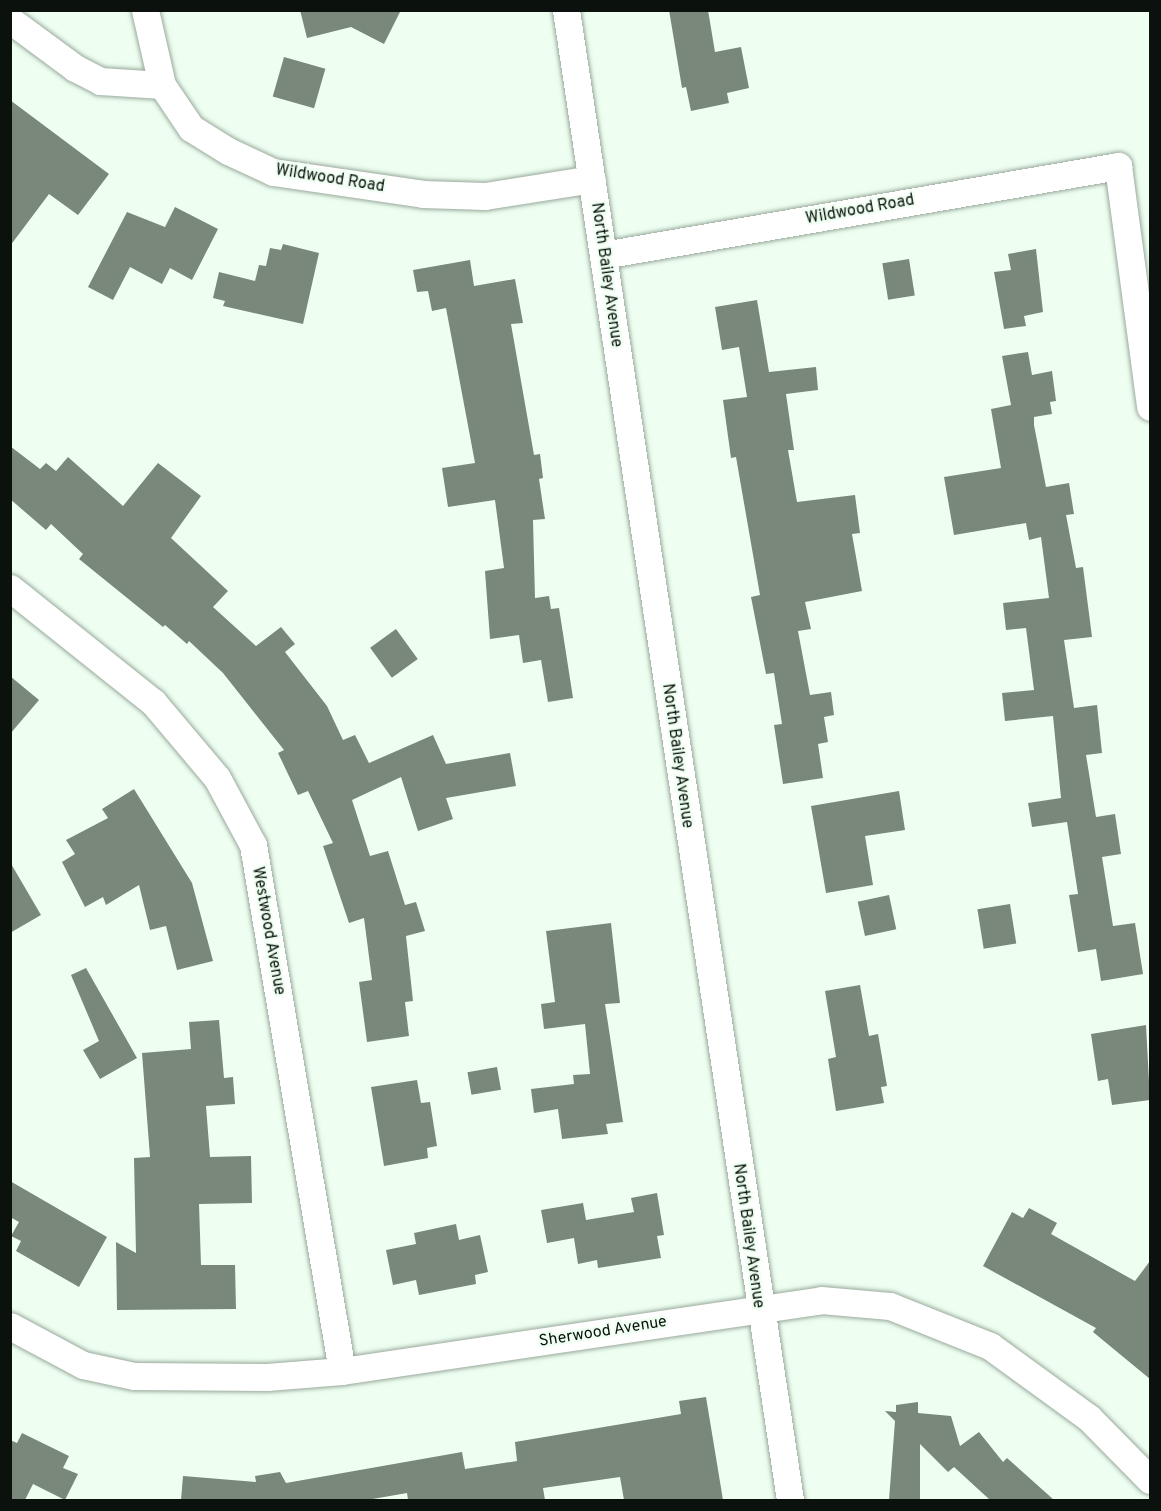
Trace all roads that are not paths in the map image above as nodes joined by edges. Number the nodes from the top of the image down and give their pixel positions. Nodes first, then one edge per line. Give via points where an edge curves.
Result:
1 (145, 10) edge
2 (566, 10) edge
3 (10, 20) edge
4 (162, 84) junction
5 (592, 178) junction
6 (603, 255) junction
7 (1150, 407) edge
8 (10, 588) edge
9 (759, 1309) junction
10 (10, 1326) edge
11 (342, 1371) junction
12 (1150, 1480) edge
13 (790, 1500) edge

1 - 4 street
2 - 5 street, North Bailey Avenue
3 - 4 street via 75,68 100,81
4 - 5 street, Wildwood Road via 191,128 273,172 423,194 485,196
5 - 6 street, North Bailey Avenue
6 - 7 street, Wildwood Road via 1118,166
6 - 9 street, North Bailey Avenue
8 - 11 street, Westwood Avenue via 153,702 217,778 254,845
9 - 11 street, Sherwood Avenue
9 - 12 street, Sherwood Avenue via 821,1300 890,1306 990,1346 1089,1418
9 - 13 street, North Bailey Avenue
10 - 11 street, Sherwood Avenue via 83,1365 134,1376 267,1377

